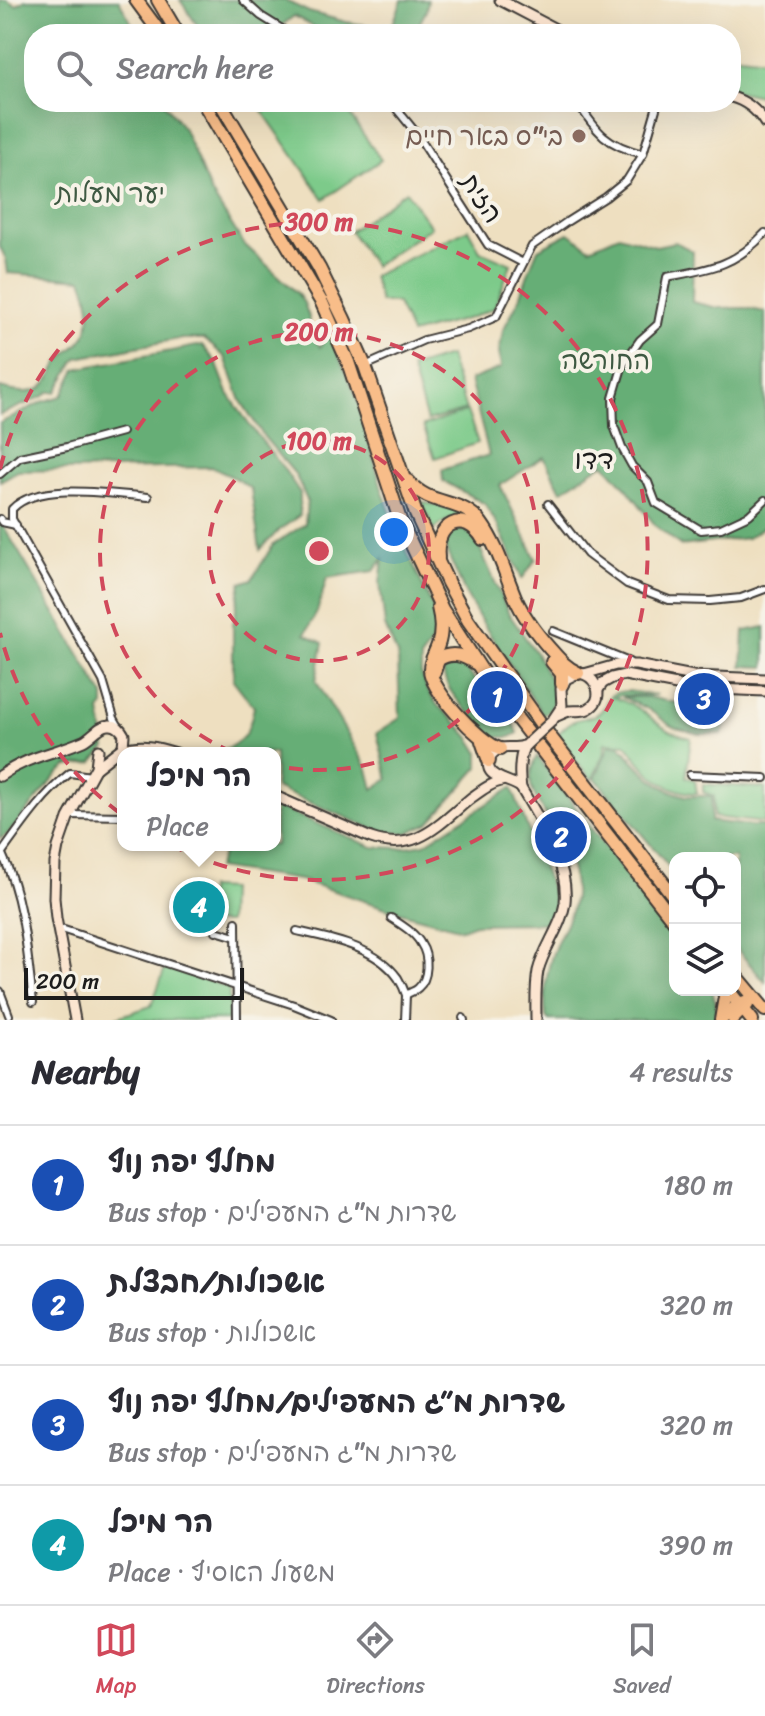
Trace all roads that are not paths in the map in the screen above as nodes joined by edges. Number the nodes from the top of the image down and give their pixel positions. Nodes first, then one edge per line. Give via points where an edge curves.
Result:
1 (136, 0) edge
2 (158, 0) edge
3 (243, 0) edge
4 (500, 0) edge
5 (154, 24) edge
6 (172, 24) edge
7 (274, 24) edge
8 (546, 24) edge
9 (741, 101) edge
10 (209, 112) edge
11 (226, 112) edge
12 (399, 112) edge
13 (584, 112) edge
14 (655, 112) edge
15 (765, 123) edge
16 (643, 154) junction
17 (765, 233) edge
18 (523, 263) junction
19 (365, 366) junction
20 (122, 432) dead end
21 (401, 472) junction
22 (0, 474) edge
23 (148, 497) dead end
24 (765, 500) edge
25 (548, 504) dead end
26 (0, 519) edge
27 (16, 525) junction
28 (439, 565) junction
29 (432, 589) junction
30 (765, 589) edge
31 (553, 631) dead end
32 (600, 651) junction
33 (477, 665) junction
34 (636, 665) junction
35 (602, 669) junction
36 (581, 673) junction
37 (765, 679) edge
38 (598, 690) junction
39 (438, 691) junction
40 (562, 691) junction
41 (765, 691) edge
42 (109, 700) junction
43 (577, 710) junction
44 (554, 719) junction
45 (120, 728) junction
46 (99, 729) junction
47 (479, 735) junction
48 (75, 744) junction
49 (525, 746) junction
50 (121, 747) edge
51 (156, 747) edge
52 (98, 749) junction
53 (505, 749) junction
54 (117, 752) edge
55 (117, 753) edge
56 (490, 765) junction
57 (521, 766) junction
58 (93, 774) junction
59 (690, 775) dead end
60 (0, 776) edge
61 (765, 778) edge
62 (506, 780) junction
63 (484, 788) junction
64 (521, 788) junction
65 (281, 799) edge
66 (70, 815) junction
67 (117, 816) edge
68 (1, 856) edge
69 (669, 890) edge
70 (669, 914) edge
71 (391, 918) dead end
72 (236, 922) dead end
73 (58, 928) junction
74 (216, 931) dead end
75 (297, 931) dead end
76 (236, 937) junction
77 (741, 981) edge
78 (237, 986) junction
79 (0, 991) edge
80 (406, 995) junction
81 (725, 996) edge
82 (731, 996) edge
83 (755, 998) junction
84 (33, 1002) dead end
85 (765, 1010) edge
86 (745, 1011) edge
87 (9, 1015) dead end
88 (75, 1020) edge
89 (237, 1020) edge
90 (331, 1020) edge
91 (405, 1020) edge
92 (536, 1020) edge
93 (721, 1020) edge
94 (733, 1020) edge

1 - 5 highway
2 - 6 highway
3 - 7 street
4 - 8 street
9 - 15 street via 758,111
10 - 29 highway via 322,303 348,362 400,520
11 - 19 highway via 319,268
12 - 18 street, הזית via 488,245
13 - 16 street via 613,143
14 - 16 street
16 - 18 street via 619,188 532,246
17 - 24 street via 735,259 667,277 658,324 623,364 613,398 622,448 648,482 656,503 701,530 721,528 749,515
18 - 19 street via 496,317
19 - 21 highway
20 - 22 street via 20,457
21 - 28 highway
21 - 36 highway via 422,495 476,516 533,628 563,664
23 - 27 street via 48,493 18,502 12,509
25 - 30 street via 587,554 627,584 669,600 741,598
26 - 27 street
27 - 42 street
28 - 40 highway via 444,528 463,523 476,529 514,611 560,671
28 - 69 highway via 491,655
29 - 33 highway
29 - 39 highway via 440,631 430,673
31 - 32 street
32 - 34 street
32 - 35 street via 605,658
33 - 39 highway via 458,654 438,660
33 - 70 highway
34 - 35 street
34 - 37 street via 693,676
35 - 36 street
36 - 38 street via 594,679
36 - 40 street via 571,675
38 - 41 street via 607,680 625,675 692,688
38 - 43 street via 593,705
39 - 47 highway
40 - 43 street via 567,706
40 - 44 street via 562,706
42 - 45 street
42 - 46 street via 106,723
43 - 44 street
44 - 49 street, bridge
45 - 46 street
45 - 50 street via 125,740
45 - 51 street
46 - 48 street
46 - 52 street
47 - 53 highway
47 - 56 highway
48 - 52 street
48 - 60 street via 36,756
49 - 53 street
49 - 57 street
52 - 54 street
52 - 58 street
53 - 56 street via 495,751
53 - 57 street via 516,751
55 - 58 street
56 - 62 street via 496,777
56 - 63 street
57 - 62 street
57 - 64 street
58 - 66 street
58 - 68 street via 70,773 56,784
59 - 61 street
62 - 63 street
62 - 64 street
63 - 65 street via 429,833 398,843 380,842
64 - 92 street via 564,877 565,903 539,968
66 - 67 street
66 - 73 street via 55,863
68 - 84 street via 19,901
71 - 80 street via 422,945 426,956 424,981
72 - 76 street
73 - 78 street
73 - 88 street
74 - 76 street
75 - 80 street via 342,942 382,961
76 - 78 street
77 - 83 highway
78 - 89 street
78 - 90 street
79 - 87 street
80 - 91 street
81 - 93 highway
82 - 86 highway
83 - 85 highway
83 - 86 main road
86 - 93 main road
86 - 94 main road

